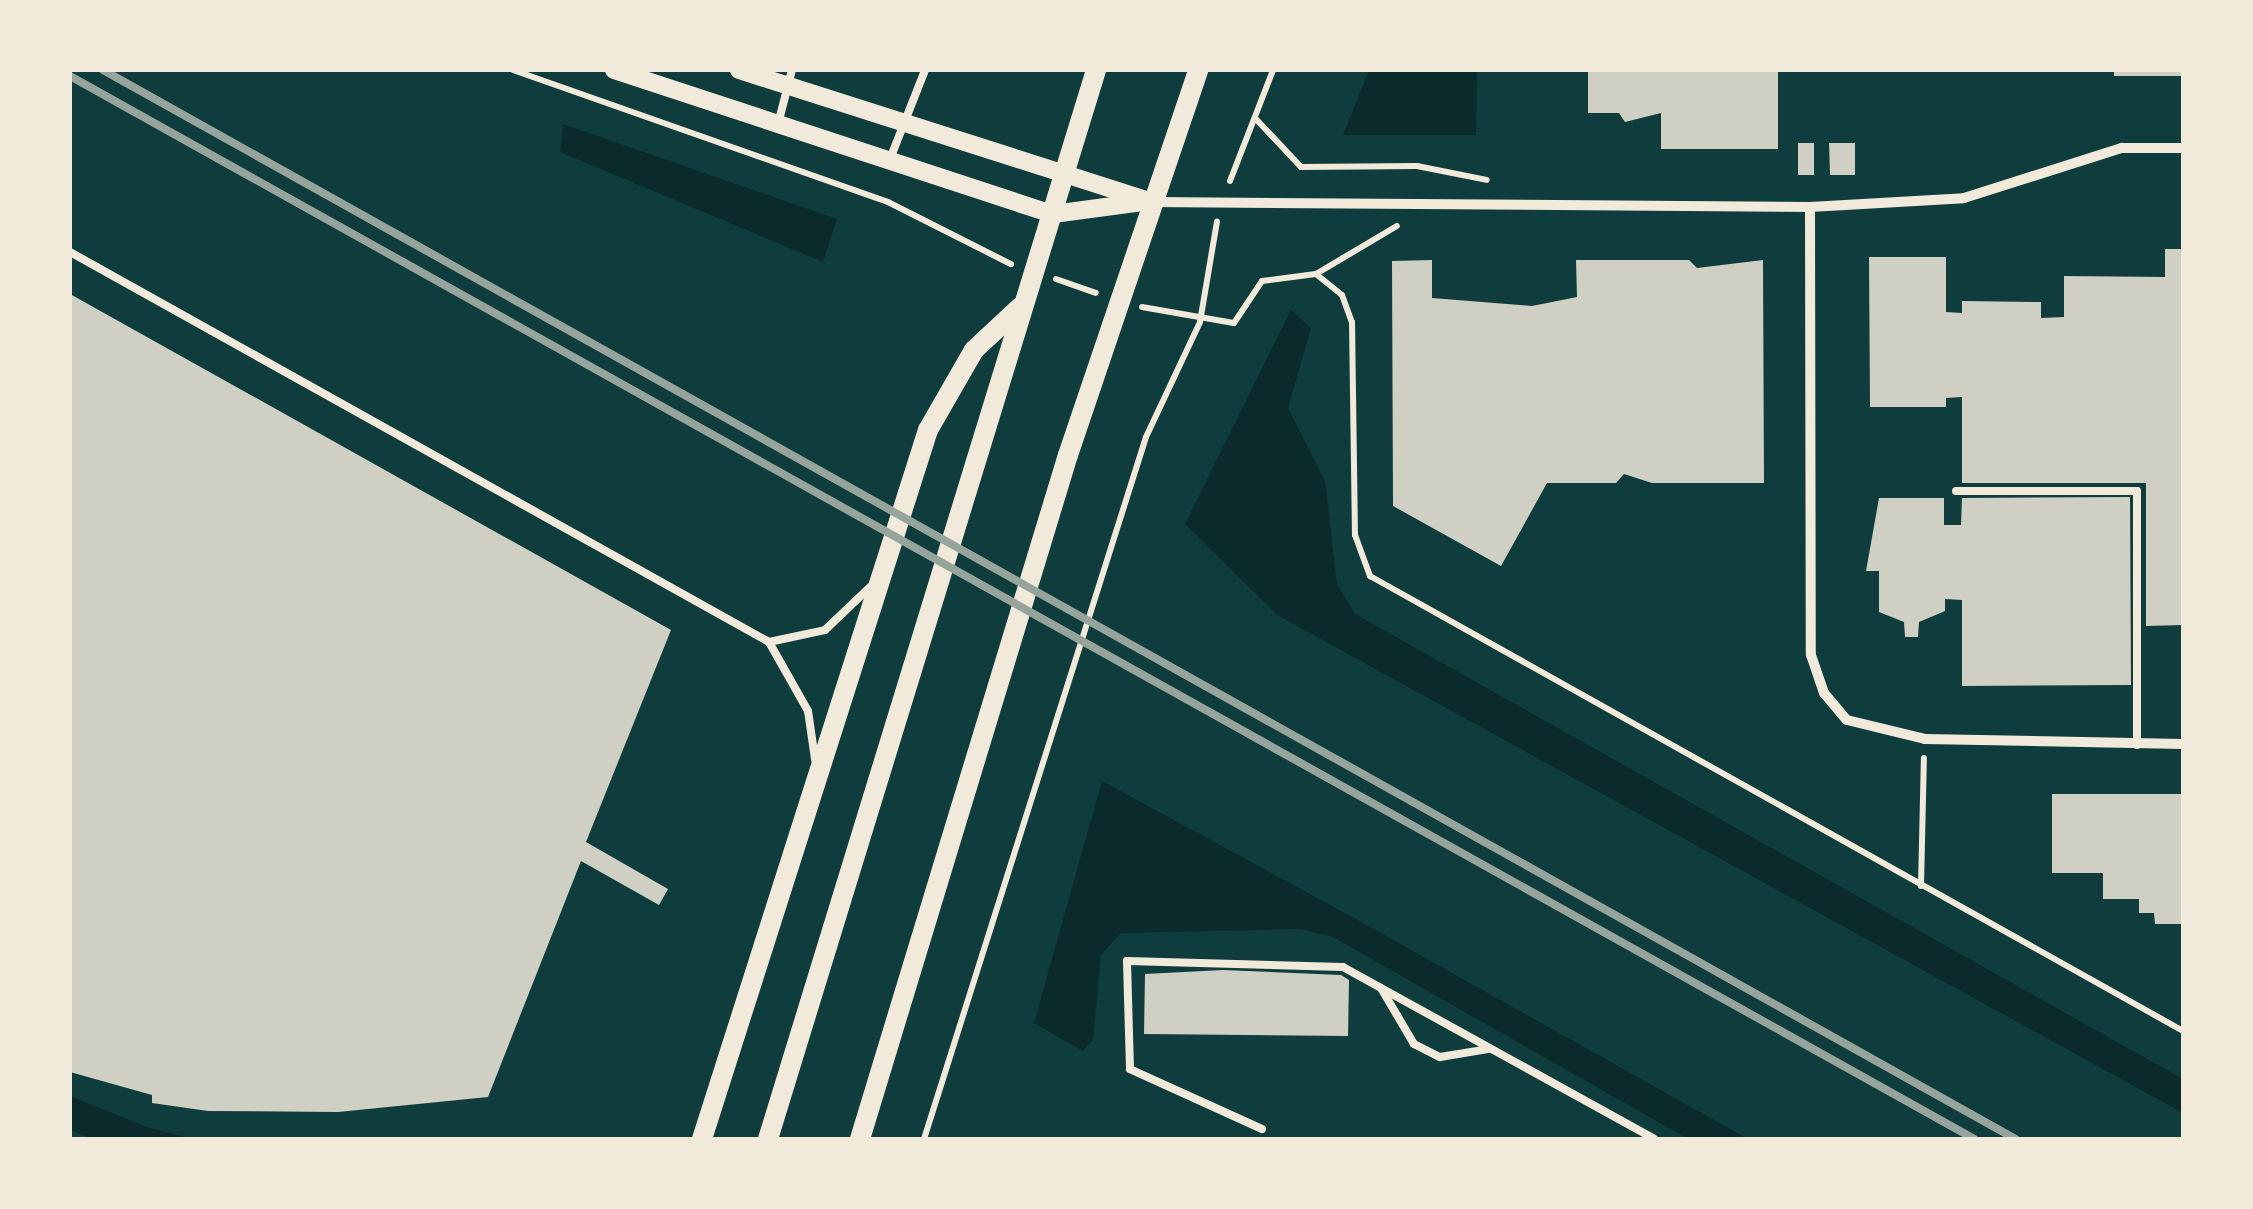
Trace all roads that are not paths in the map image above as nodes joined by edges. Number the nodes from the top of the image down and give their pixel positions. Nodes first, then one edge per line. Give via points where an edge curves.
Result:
1 (614, 70) edge
2 (740, 70) edge
3 (925, 70) edge
4 (1096, 70) edge
5 (1198, 70) edge
6 (790, 78) edge
7 (904, 123) junction
8 (778, 124) junction
9 (2183, 148) edge
10 (889, 160) junction
11 (1064, 174) junction
12 (1150, 202) junction
13 (1810, 207) junction
14 (1052, 214) junction
15 (70, 252) edge
16 (1021, 306) junction
17 (1956, 492) dead end
18 (878, 579) junction
19 (769, 642) junction
20 (2137, 744) junction
21 (2183, 744) edge
22 (818, 779) junction
23 (1381, 988) junction
24 (1489, 1049) junction
25 (1262, 1129) dead end
26 (702, 1139) edge
27 (768, 1139) edge
28 (860, 1139) edge
29 (1654, 1139) edge

1 - 8 street
2 - 6 street
3 - 7 lane
4 - 11 main road
5 - 12 main road
6 - 7 street
6 - 8 lane
7 - 10 lane
7 - 11 street
8 - 10 street
9 - 13 street via 2122,148 1964,198
10 - 14 street
11 - 12 street
11 - 14 main road
12 - 13 street
12 - 14 street
12 - 28 main road
13 - 20 street via 1811,655 1824,693 1847,720 1924,740
14 - 16 main road
15 - 19 lane
16 - 18 main road via 974,350 928,430
16 - 27 main road
17 - 20 lane via 2137,491
18 - 19 lane via 825,630
18 - 22 main road
19 - 22 lane via 808,711
20 - 21 street
22 - 26 main road
23 - 24 lane
23 - 24 lane via 1414,1044 1440,1057
23 - 25 lane via 1343,967 1127,961 1130,1069
24 - 29 lane

